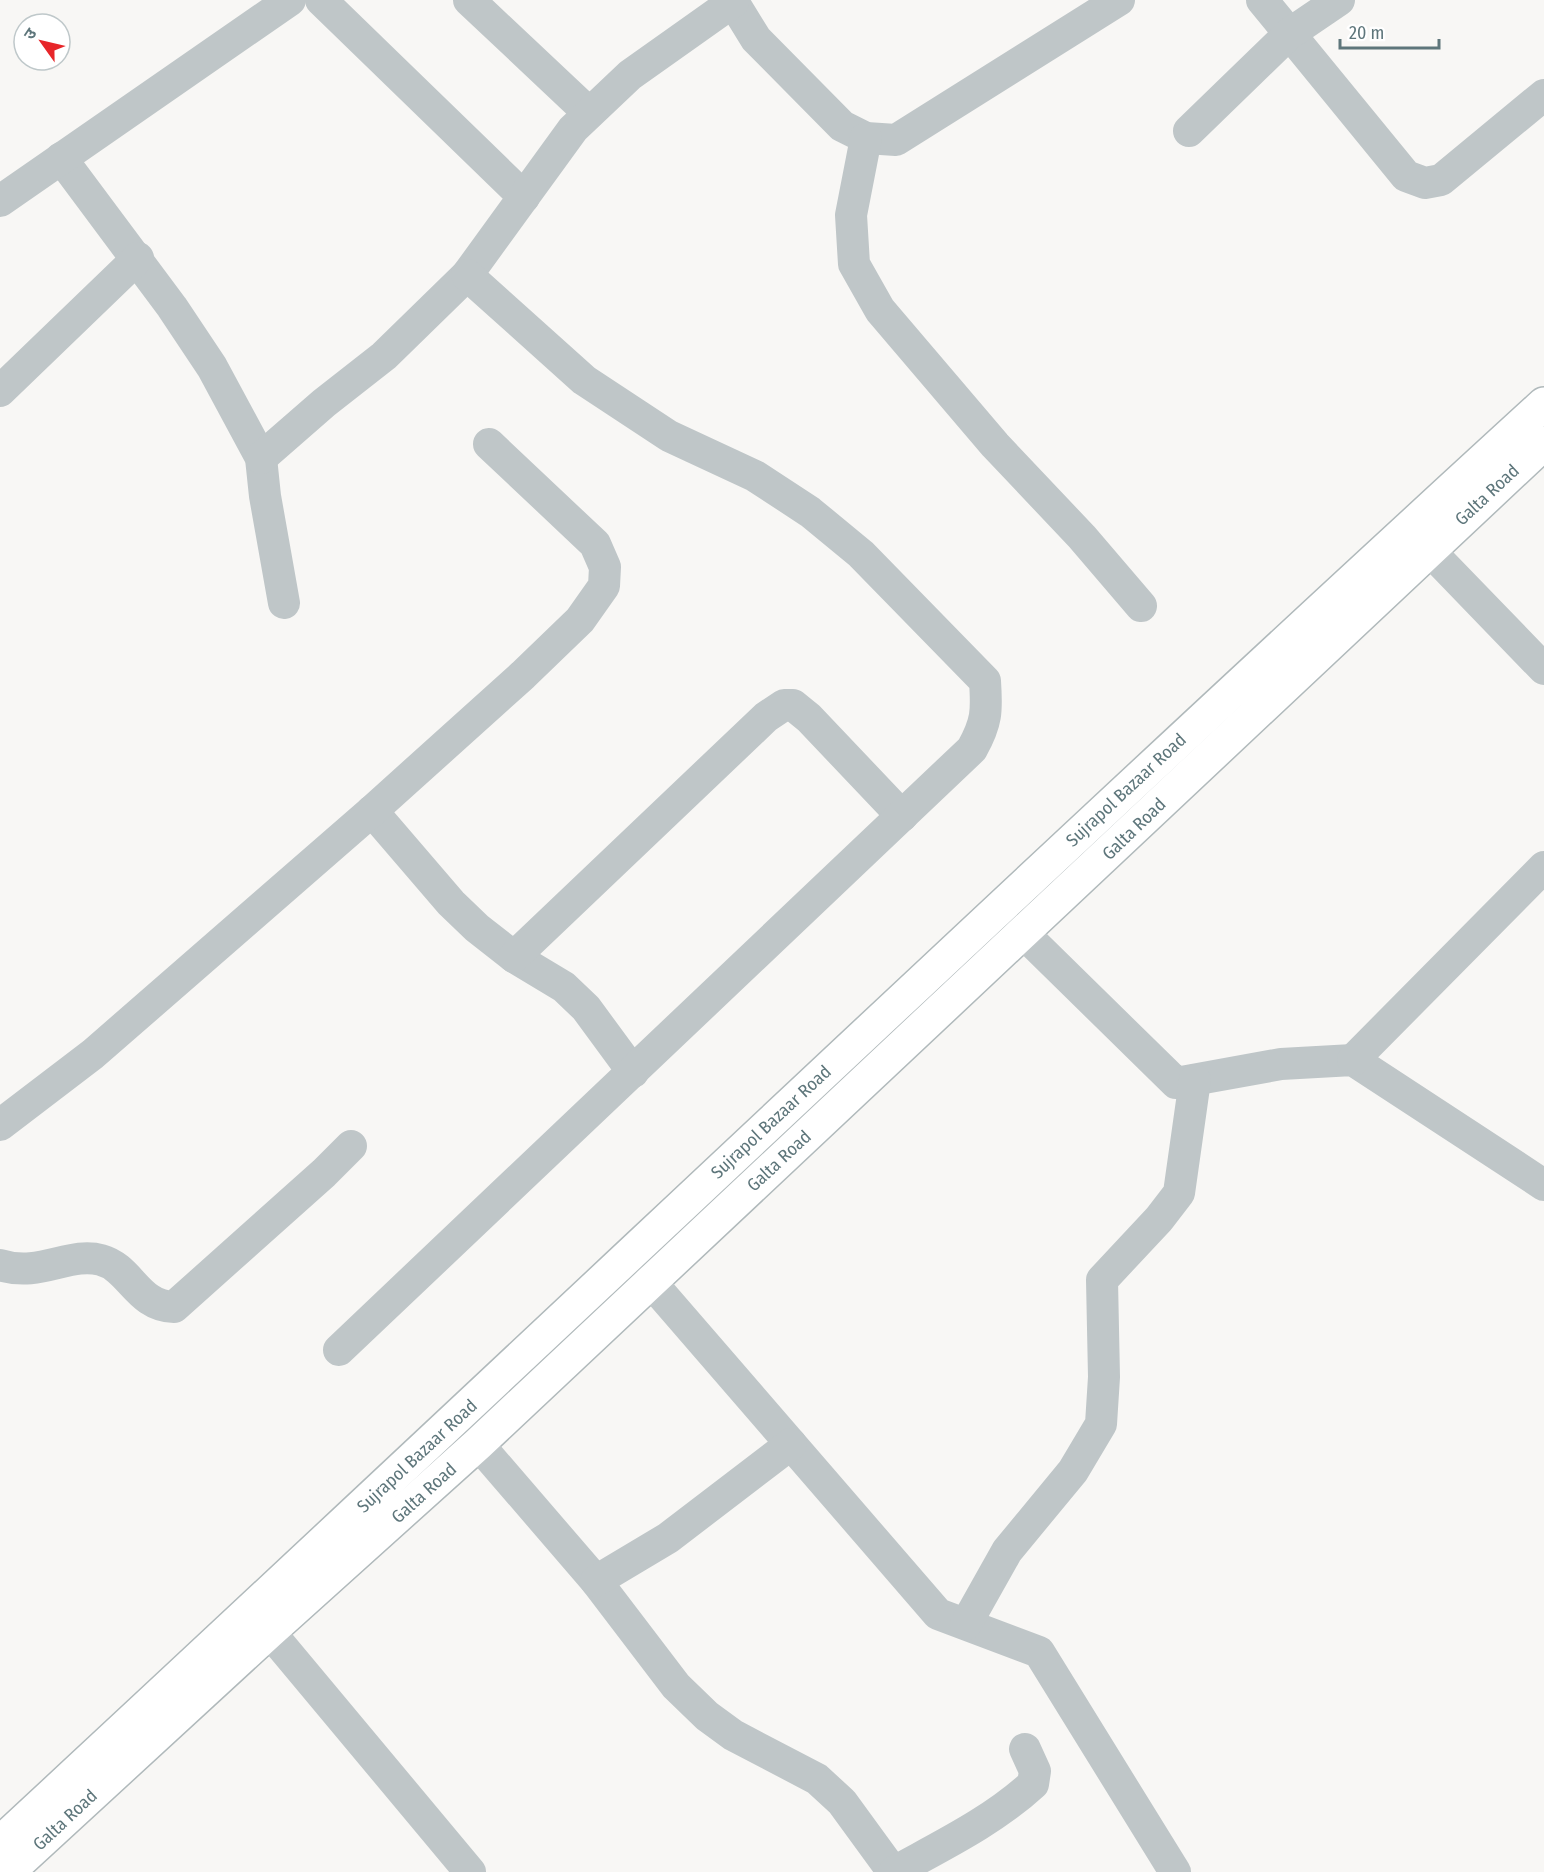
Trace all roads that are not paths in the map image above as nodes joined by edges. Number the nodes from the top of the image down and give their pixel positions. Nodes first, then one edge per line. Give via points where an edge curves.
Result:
1 (290, 0) edge
2 (321, 0) edge
3 (469, 0) edge
4 (1119, 0) edge
5 (1262, 0) edge
6 (1339, 0) edge
7 (733, 1) edge
8 (1289, 34) junction
9 (1544, 96) edge
10 (589, 113) junction
11 (1189, 131) dead end
12 (866, 138) junction
13 (61, 158) junction
14 (524, 196) junction
15 (0, 201) edge
16 (138, 258) junction
17 (467, 275) junction
18 (0, 391) edge
19 (1544, 404) edge
20 (1544, 442) edge
21 (489, 444) dead end
22 (261, 458) junction
23 (1428, 549) junction
24 (284, 603) dead end
25 (1141, 606) dead end
26 (1544, 669) edge
27 (372, 811) junction
28 (902, 816) junction
29 (1544, 867) edge
30 (1024, 934) junction
31 (514, 957) junction
32 (1353, 1060) junction
33 (633, 1072) junction
34 (1195, 1080) junction
35 (0, 1125) edge
36 (351, 1146) dead end
37 (1544, 1185) edge
38 (0, 1265) edge
39 (650, 1281) junction
40 (339, 1350) dead end
41 (478, 1444) junction
42 (791, 1444) junction
43 (596, 1581) junction
44 (260, 1621) junction
45 (966, 1624) junction
46 (1025, 1749) dead end
47 (0, 1843) edge
48 (8, 1872) edge
49 (470, 1872) edge
50 (893, 1872) edge
51 (1175, 1872) edge

1 - 13 street
2 - 14 street
3 - 10 street
4 - 12 street via 896,140
5 - 8 street
6 - 8 street
7 - 10 street via 630,75
7 - 12 street via 756,39 801,87 842,126
8 - 9 street via 1406,176 1425,183 1441,180
8 - 11 street
10 - 14 street
12 - 25 street via 851,215 854,264 880,310 995,445
13 - 15 street
13 - 16 street
14 - 17 street
16 - 18 street
16 - 22 street via 212,367
17 - 22 street via 384,356
17 - 28 street via 584,380 669,436 755,476 810,512 861,554 985,681 987,714 972,749
19 - 44 main road, Sujrapol Bazaar Road via 998,909
20 - 23 main road, Galta Road
21 - 27 street via 595,544 605,567 604,586 580,620
22 - 24 street
23 - 26 street
23 - 30 main road, Galta Road
27 - 31 street via 451,903
27 - 35 street via 93,1054
28 - 31 street via 809,718 793,705 784,705 766,717
28 - 33 street
29 - 32 street
30 - 34 street via 1176,1083
30 - 39 main road, Galta Road
31 - 33 street via 564,987 586,1008
32 - 34 street via 1281,1064
32 - 37 street
33 - 40 street
34 - 45 street via 1179,1193 1102,1280 1101,1424 1073,1471 1007,1551
36 - 38 street via 174,1307 149,1301 103,1260 85,1258 40,1269
39 - 41 main road, Galta Road
39 - 42 street
41 - 43 street
41 - 44 main road, Galta Road
42 - 43 street via 668,1538
42 - 45 street via 938,1614
43 - 50 street via 676,1686 733,1735 817,1779 842,1802
44 - 47 main road, Sujrapol Bazaar Road
44 - 48 main road, Galta Road
44 - 49 street
45 - 51 street via 1040,1652
46 - 50 street via 1035,1771 1033,1784 955,1839

